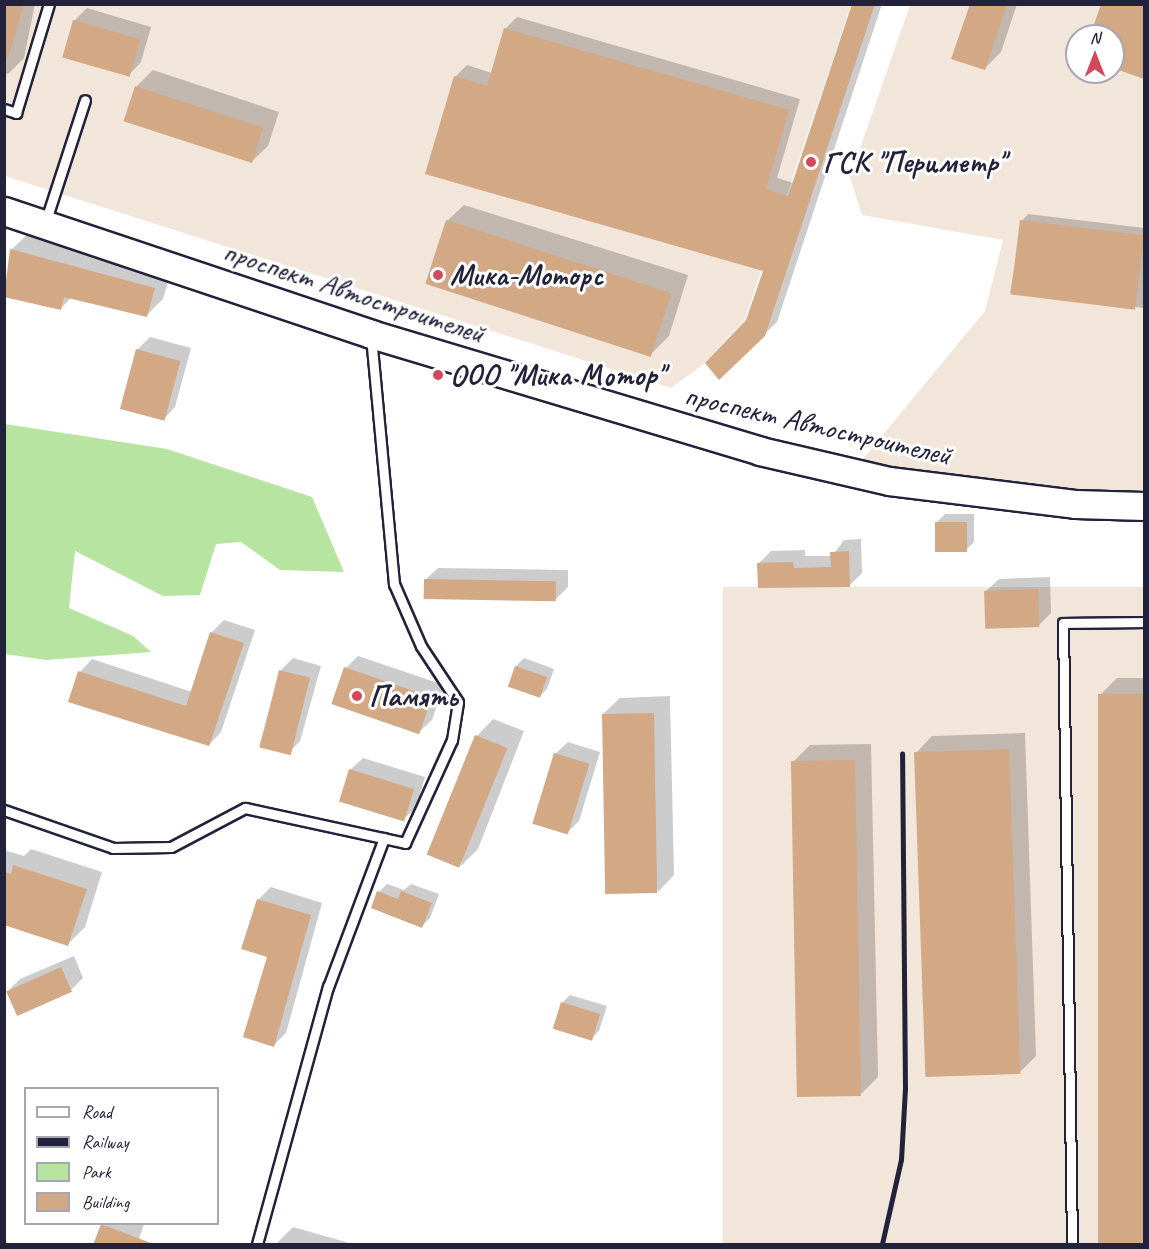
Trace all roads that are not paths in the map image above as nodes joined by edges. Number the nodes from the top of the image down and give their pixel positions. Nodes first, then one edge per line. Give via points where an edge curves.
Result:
1 (49, 4) edge
2 (85, 100) dead end
3 (4, 109) edge
4 (4, 211) edge
5 (45, 224) junction
6 (371, 334) junction
7 (1144, 506) edge
8 (1144, 622) edge
9 (4, 810) edge
10 (384, 838) junction
11 (257, 1245) edge
12 (1072, 1245) edge

1 - 3 lane via 16,113
2 - 5 lane
4 - 5 main road, проспект Автостроителей
5 - 6 main road, проспект Автостроителей
6 - 7 main road, проспект Автостроителей via 760,451 889,481 1075,504
6 - 10 lane via 394,584 421,646 458,702 452,740 405,843
8 - 12 lane via 1063,623
9 - 10 lane via 113,848 171,848 245,808
10 - 11 lane via 328,987

